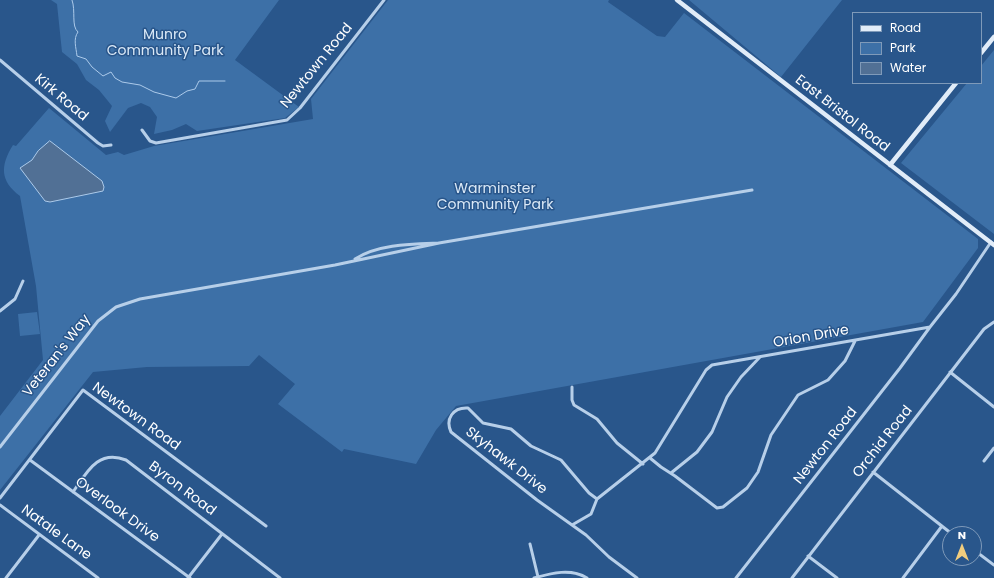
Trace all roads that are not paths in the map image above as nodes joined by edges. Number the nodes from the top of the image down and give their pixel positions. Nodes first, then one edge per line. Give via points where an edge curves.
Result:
1 (384, 0) edge
2 (677, 0) edge
3 (994, 37) edge
4 (982, 52) edge
5 (0, 60) edge
6 (955, 84) edge
7 (142, 130) dead end
8 (111, 145) dead end
9 (890, 165) junction
10 (752, 190) dead end
11 (439, 243) junction
12 (992, 243) edge
13 (353, 260) junction
14 (24, 281) dead end
15 (0, 311) edge
16 (994, 322) edge
17 (930, 327) junction
18 (855, 341) junction
19 (760, 357) junction
20 (950, 372) junction
21 (572, 387) dead end
22 (994, 407) edge
23 (0, 448) edge
24 (994, 448) edge
25 (650, 458) junction
26 (30, 460) junction
27 (984, 461) dead end
28 (643, 464) junction
29 (873, 472) junction
30 (671, 473) junction
31 (73, 492) junction
32 (0, 498) edge
33 (596, 499) junction
34 (0, 505) edge
35 (266, 526) dead end
36 (572, 526) junction
37 (942, 526) joint
38 (222, 534) junction
39 (39, 535) junction
40 (530, 544) dead end
41 (808, 556) junction
42 (982, 556) edge
43 (994, 565) edge
44 (536, 577) edge
45 (7, 578) edge
46 (98, 578) edge
47 (189, 578) edge
48 (280, 578) edge
49 (588, 578) edge
50 (637, 578) edge
51 (736, 578) edge
52 (792, 578) edge
53 (837, 578) edge
54 (903, 578) edge

1 - 7 street, Newtown Road via 300,108 287,120 156,143 150,141
2 - 9 main road, East Bristol Road
3 - 4 main road
5 - 8 street, Kirk Road via 98,143 103,146
6 - 9 main road
9 - 12 main road, East Bristol Road
10 - 11 street
11 - 13 street, Veteran's Way
11 - 13 street via 417,243 373,250
12 - 17 street
13 - 23 street, Veteran's Way via 121,304 102,316
14 - 15 street via 15,300
16 - 20 street, Orchid Road via 984,329
17 - 18 street, Orion Drive
17 - 51 street, Newton Road
18 - 19 street, Orion Drive
18 - 30 street via 845,361 828,380 798,395 770,435 758,472 747,488 723,507 719,508
19 - 25 street, Orion Drive via 715,364 708,368
19 - 30 street via 741,377 727,398 712,432 698,452
20 - 22 street
20 - 29 street, Orchid Road
21 - 28 street via 574,405 597,419 617,443
24 - 27 street
25 - 28 street, Orion Drive
25 - 30 street
26 - 31 street, Overlook Drive
26 - 32 street, Newtown Road
26 - 35 street, Newtown Road via 83,390
28 - 33 street
29 - 37 street
29 - 41 street, Orchid Road
31 - 38 street, Byron Road via 97,461 109,457 119,458 126,460
31 - 47 street, Overlook Drive
33 - 36 street via 591,514
33 - 36 street, Skyhawk Drive via 561,460 531,446 511,429 486,424 468,408 458,409 452,414 448,424 451,432
34 - 39 street, Natale Lane
36 - 50 street, Skyhawk Drive
37 - 54 street
38 - 47 street
38 - 48 street, Byron Road
39 - 45 street
39 - 46 street, Natale Lane
40 - 44 street
41 - 52 street, Orchid Road
41 - 53 street
42 - 43 street
44 - 49 street via 563,572

